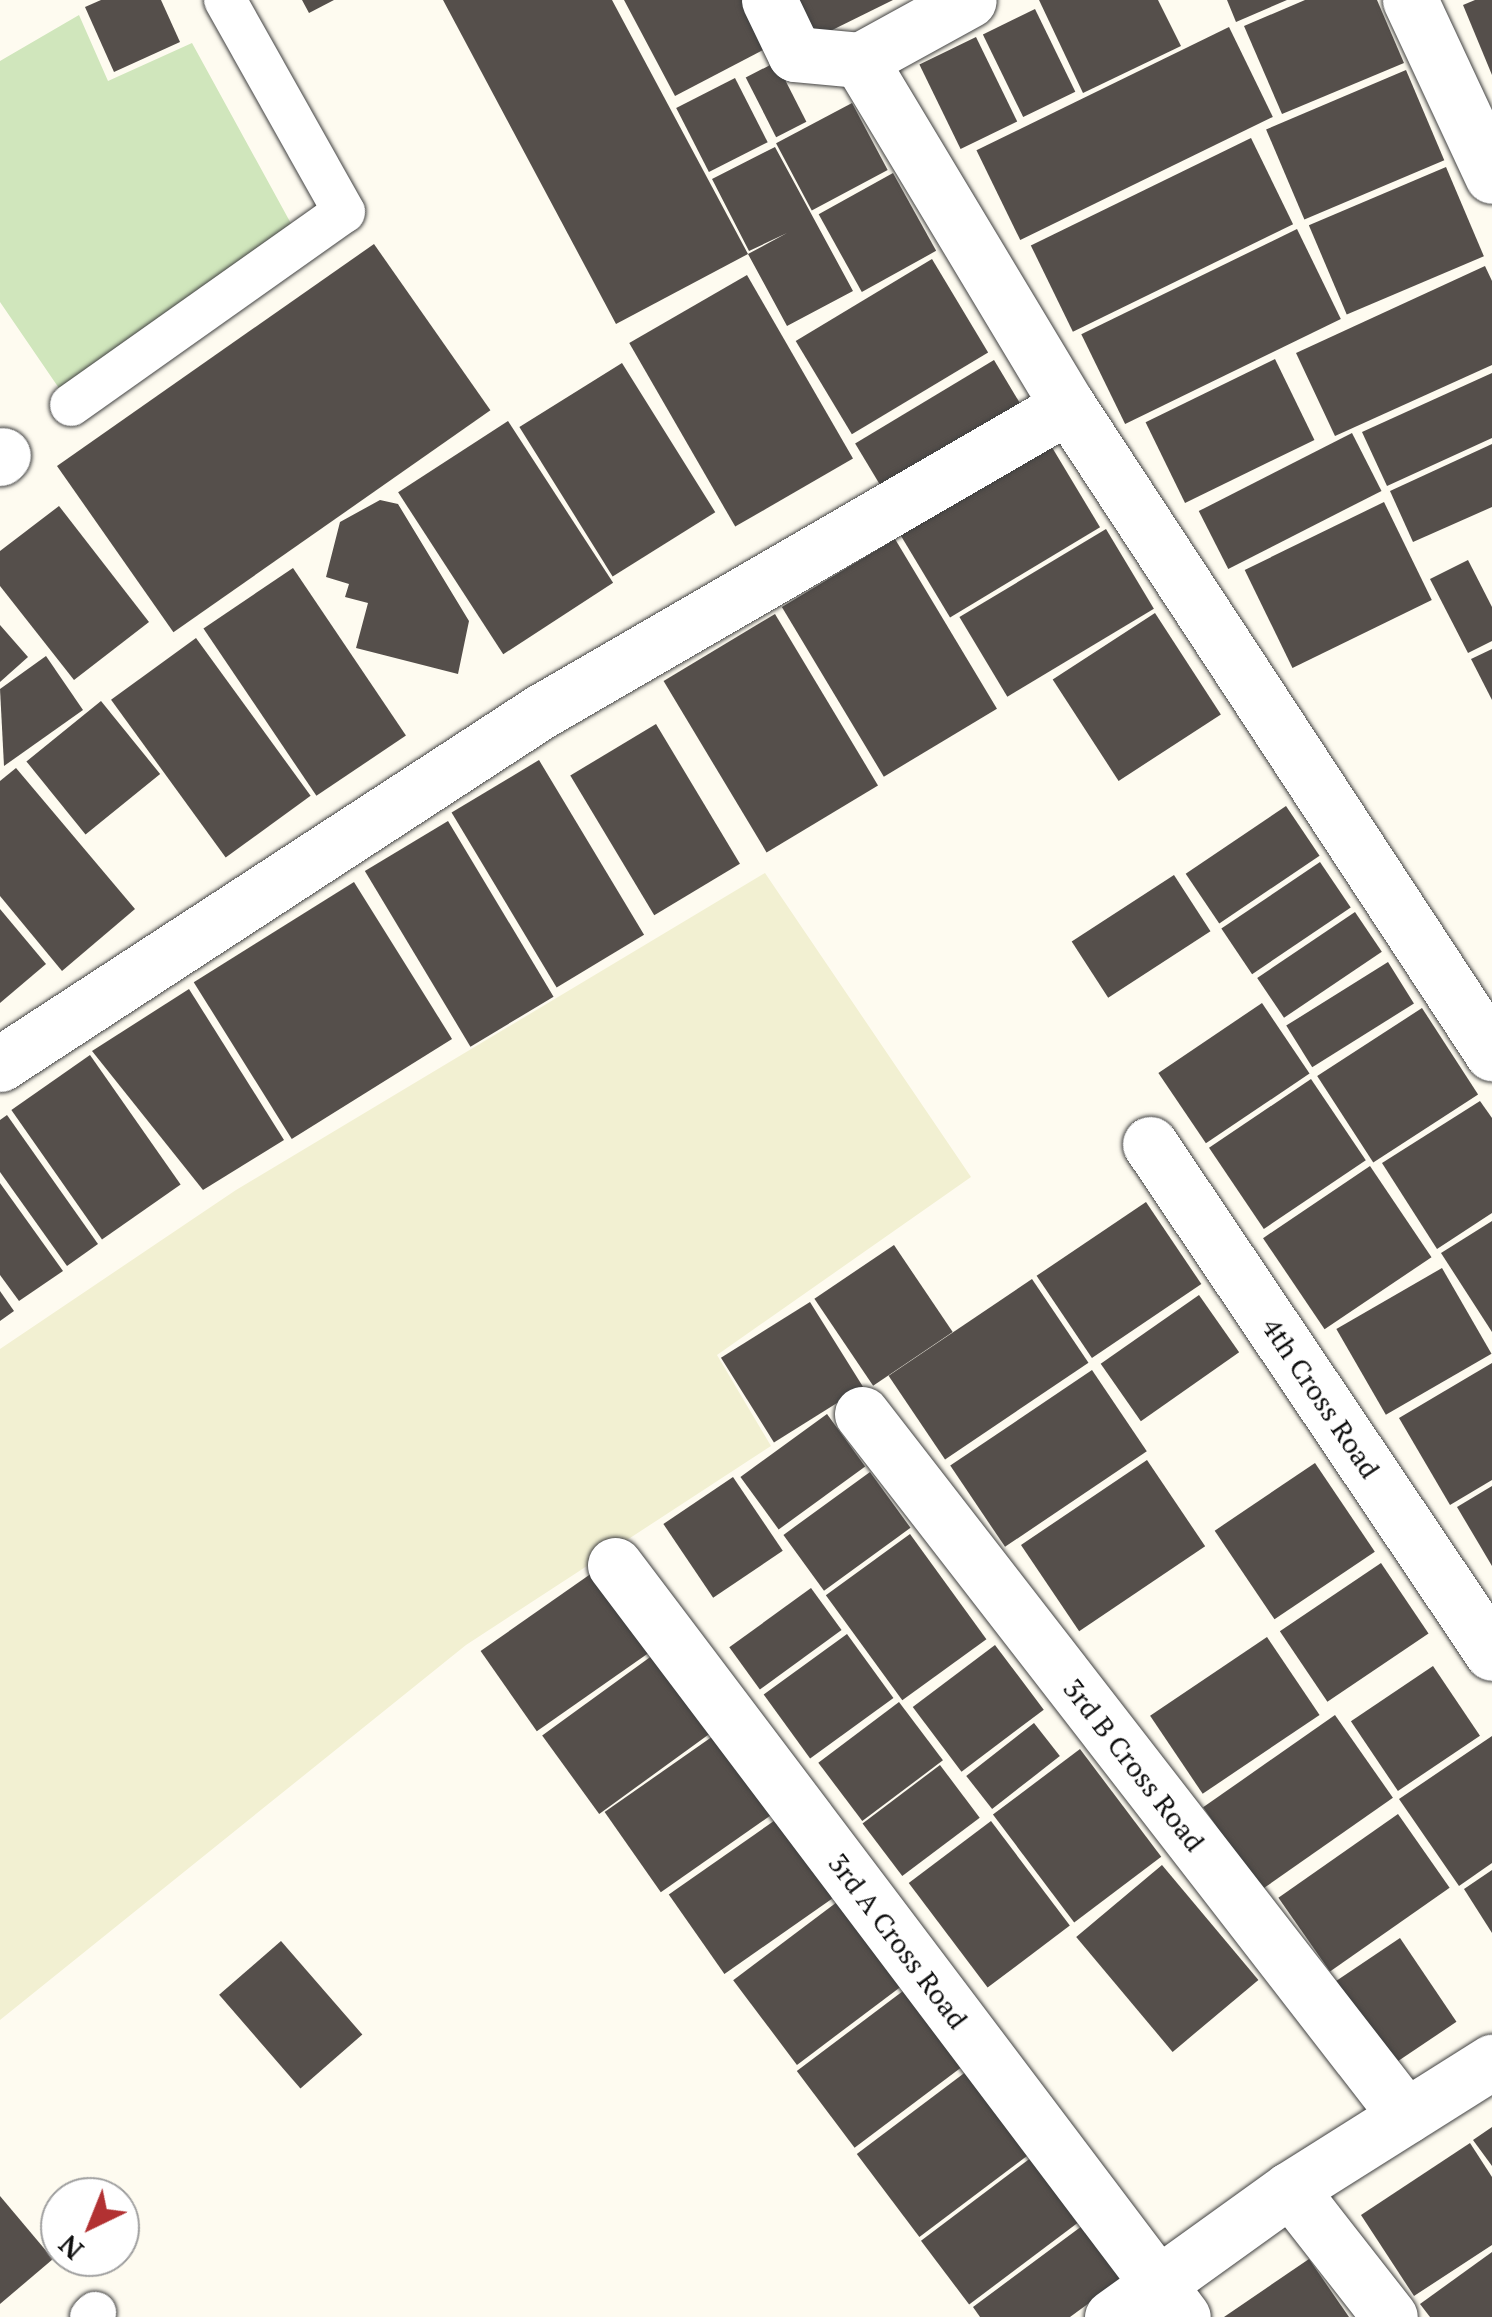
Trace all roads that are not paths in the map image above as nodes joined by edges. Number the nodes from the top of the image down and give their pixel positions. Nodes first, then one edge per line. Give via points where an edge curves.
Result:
1 (225, 0) edge
2 (768, 0) edge
3 (968, 0) edge
4 (1410, 0) edge
5 (860, 60) junction
6 (1492, 176) edge
7 (71, 405) dead end
8 (1068, 406) junction
9 (1492, 1053) edge
10 (0, 1064) edge
11 (1150, 1144) dead end
12 (862, 1414) dead end
13 (615, 1565) dead end
14 (1492, 1652) edge
15 (1492, 2062) edge
16 (1406, 2116) junction
17 (1290, 2189) junction
18 (1170, 2300) edge
19 (1112, 2317) edge
20 (1390, 2317) edge

1 - 7 lane via 344,212
2 - 5 street via 795,54
3 - 5 street
4 - 6 street
5 - 8 street
8 - 9 street
8 - 10 street via 540,712
11 - 14 street, 4th Cross Road
12 - 16 street, 3rd B Cross Road
13 - 18 street, 3rd A Cross Road
15 - 16 street
16 - 17 street
17 - 18 street
17 - 20 street
18 - 19 street

